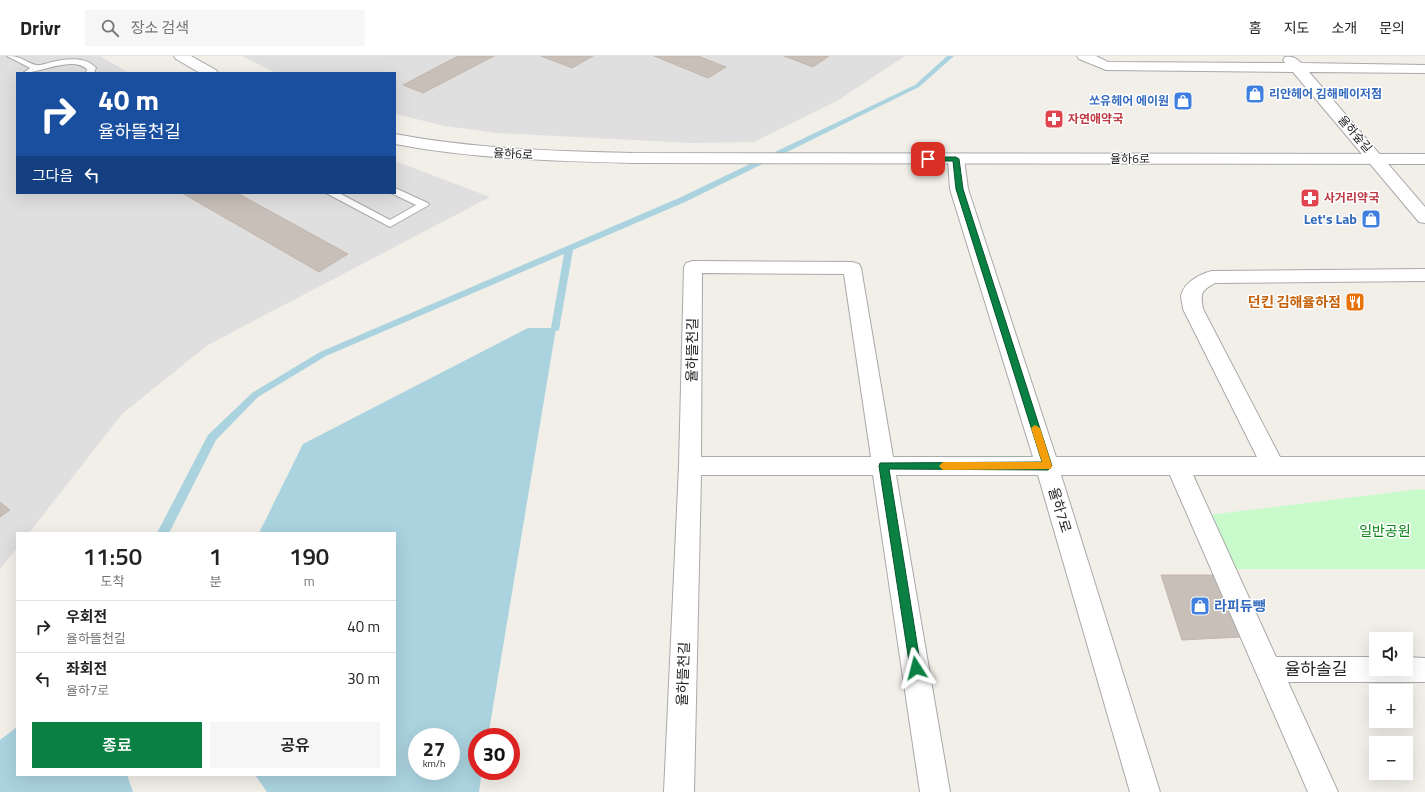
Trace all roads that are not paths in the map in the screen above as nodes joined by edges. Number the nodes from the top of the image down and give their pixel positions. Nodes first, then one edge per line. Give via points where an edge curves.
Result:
1 (11, 56) edge
2 (181, 56) edge
3 (1084, 56) edge
4 (1291, 62) edge
5 (36, 68) junction
6 (1425, 69) edge
7 (30, 72) edge
8 (90, 72) edge
9 (209, 72) edge
10 (396, 139) edge
11 (956, 159) junction
12 (1376, 159) junction
13 (1425, 159) edge
14 (396, 191) edge
15 (340, 194) edge
16 (1425, 218) edge
17 (1425, 275) edge
18 (690, 466) junction
19 (884, 466) junction
20 (1048, 466) junction
21 (1178, 466) junction
22 (1274, 466) junction
23 (1425, 466) edge
24 (1269, 669) junction
25 (1425, 670) edge
26 (679, 792) edge
27 (935, 792) edge
28 (1145, 792) edge
29 (1323, 792) edge

1 - 5 lane
2 - 9 street
3 - 4 street via 1106,66
4 - 6 street
4 - 12 street, 율하숲길
5 - 7 lane
5 - 8 lane via 57,61 78,59 90,64
10 - 11 street, 율하6로 via 476,151 553,156
11 - 12 street, 율하6로
11 - 20 street, 율하7로 via 959,189
12 - 13 street, 율하6로
12 - 16 street, 율하숲길
14 - 15 lane via 424,205 390,224
17 - 22 street via 1212,276 1197,285 1191,296 1193,309
18 - 19 street
18 - 19 street, 율하뜰천길 via 693,267 852,268
18 - 26 street, 율하뜰천길
19 - 20 street
19 - 27 street, 율하뜰천길
20 - 21 street
20 - 28 street, 율하7로
21 - 22 street
21 - 24 street
22 - 23 street
24 - 25 street, 율하솔길
24 - 29 street, 율하솔길

